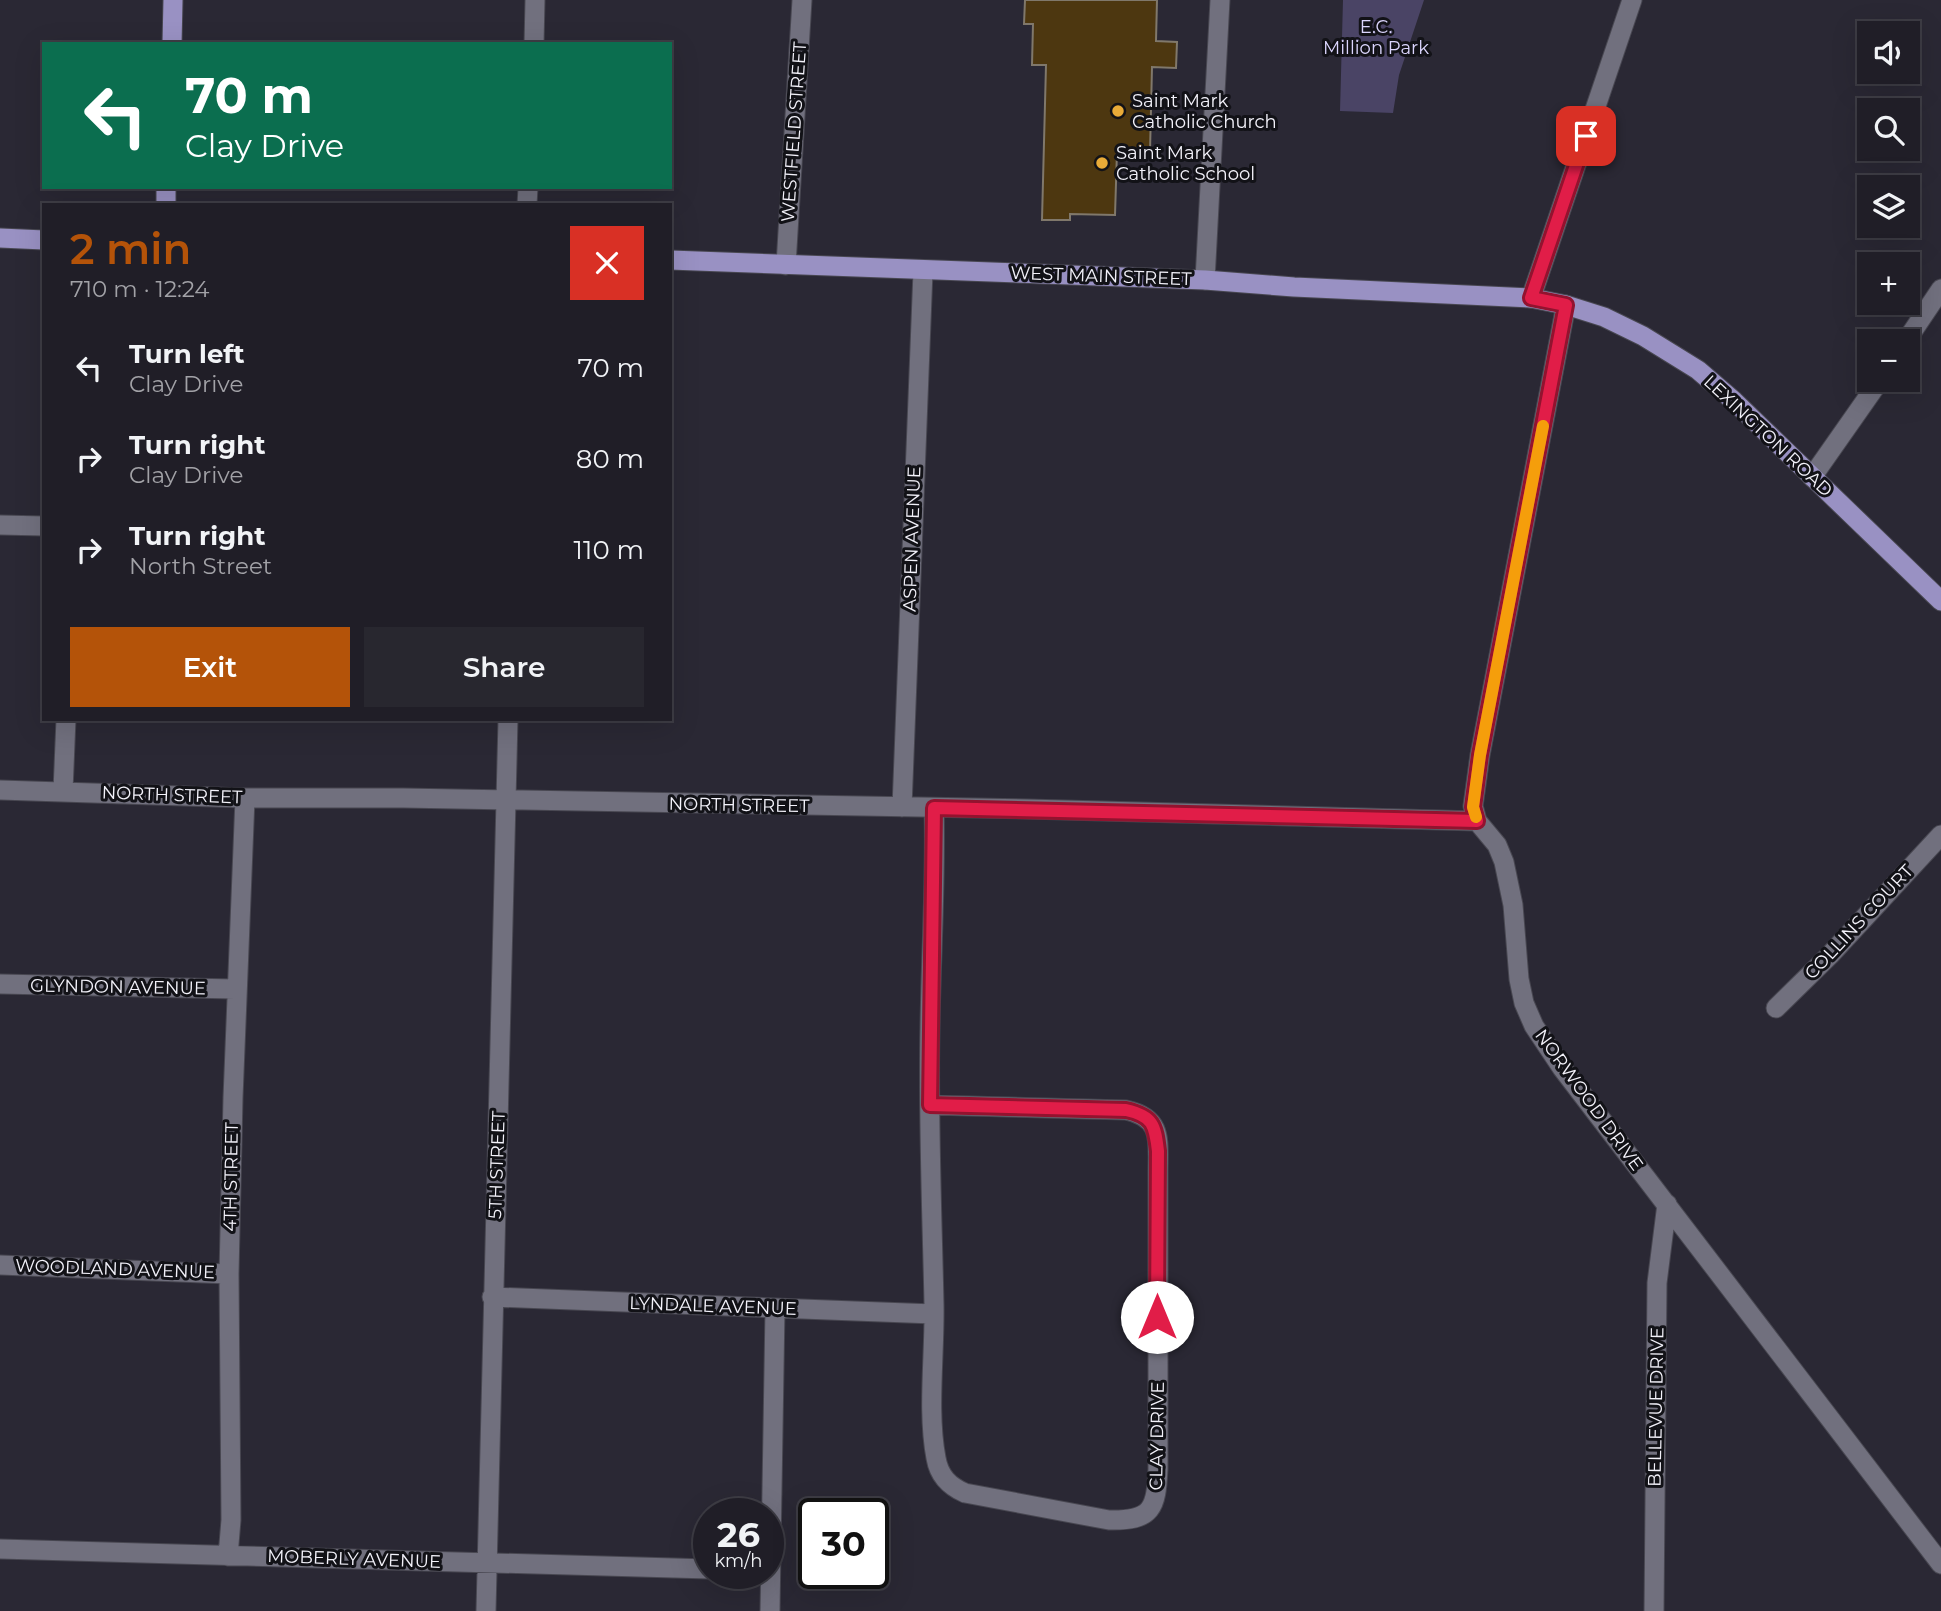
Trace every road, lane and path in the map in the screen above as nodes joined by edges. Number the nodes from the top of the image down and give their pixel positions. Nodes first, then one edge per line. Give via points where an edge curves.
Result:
1 (173, 0) edge
2 (535, 0) edge
3 (802, 0) edge
4 (1220, 0) edge
5 (1632, 0) edge
6 (172, 42) edge
7 (534, 42) edge
8 (0, 238) edge
9 (42, 240) edge
10 (672, 260) edge
11 (786, 265) junction
12 (923, 271) junction
13 (1205, 280) junction
14 (1941, 289) edge
15 (1531, 298) junction
16 (1566, 305) junction
17 (1914, 329) edge
18 (1872, 392) edge
19 (1812, 477) junction
20 (0, 525) edge
21 (42, 526) edge
22 (1941, 601) edge
23 (66, 721) edge
24 (508, 721) edge
25 (0, 790) edge
26 (63, 792) junction
27 (245, 798) junction
28 (506, 802) junction
29 (902, 807) junction
30 (934, 808) junction
31 (1477, 821) junction
32 (1941, 835) edge
33 (0, 984) edge
34 (235, 989) junction
35 (1776, 1008) dead end
36 (930, 1105) junction
37 (1667, 1204) junction
38 (0, 1265) edge
39 (229, 1274) junction
40 (492, 1297) junction
41 (775, 1308) junction
42 (934, 1314) junction
43 (771, 1498) edge
44 (0, 1549) edge
45 (228, 1556) junction
46 (488, 1563) junction
47 (1941, 1564) edge
48 (693, 1569) edge
49 (770, 1589) edge
50 (486, 1611) edge
51 (770, 1611) edge
52 (1654, 1611) edge

1 - 6 main road
2 - 7 street
3 - 11 street, WESTFIELD STREET
4 - 13 street
5 - 15 street
8 - 9 main road
10 - 11 main road, WEST MAIN STREET
11 - 12 main road, WEST MAIN STREET
12 - 13 main road, WEST MAIN STREET
12 - 29 street, ASPEN AVENUE
13 - 15 main road, WEST MAIN STREET
14 - 17 street
15 - 16 main road, LEXINGTON ROAD
16 - 19 main road, LEXINGTON ROAD via 1643,336 1698,370
16 - 31 street via 1480,755 1473,807
18 - 19 street
19 - 22 main road, LEXINGTON ROAD
20 - 21 street
23 - 26 street
24 - 28 street, 5TH STREET
25 - 26 street, NORTH STREET
26 - 27 street, NORTH STREET
27 - 28 street, NORTH STREET
27 - 34 street, 4TH STREET
28 - 29 street, NORTH STREET
28 - 40 street, 5TH STREET
29 - 30 street, NORTH STREET
30 - 31 street, NORTH STREET
30 - 36 street, CLAY DRIVE
31 - 37 street, NORWOOD DRIVE via 1497,845 1504,862 1519,979 1534,1026
32 - 35 street, COLLINS COURT
33 - 34 street, GLYNDON AVENUE
34 - 39 street, 4TH STREET
36 - 42 street, CLAY DRIVE
36 - 42 street, CLAY DRIVE via 1126,1110 1146,1115 1154,1128 1158,1469 1156,1499 1149,1510 1135,1519 1109,1520 985,1498 950,1486 940,1474 933,1427
37 - 47 street, NORWOOD DRIVE
37 - 52 street, BELLEVUE DRIVE via 1657,1283
38 - 39 street, WOODLAND AVENUE
39 - 45 street, 4TH STREET
40 - 41 street, LYNDALE AVENUE
40 - 46 street, 5TH STREET
41 - 42 street, LYNDALE AVENUE
41 - 43 street
44 - 45 street, MOBERLY AVENUE
45 - 46 street, MOBERLY AVENUE
46 - 48 street, MOBERLY AVENUE
46 - 50 street, 5TH STREET
49 - 51 street

